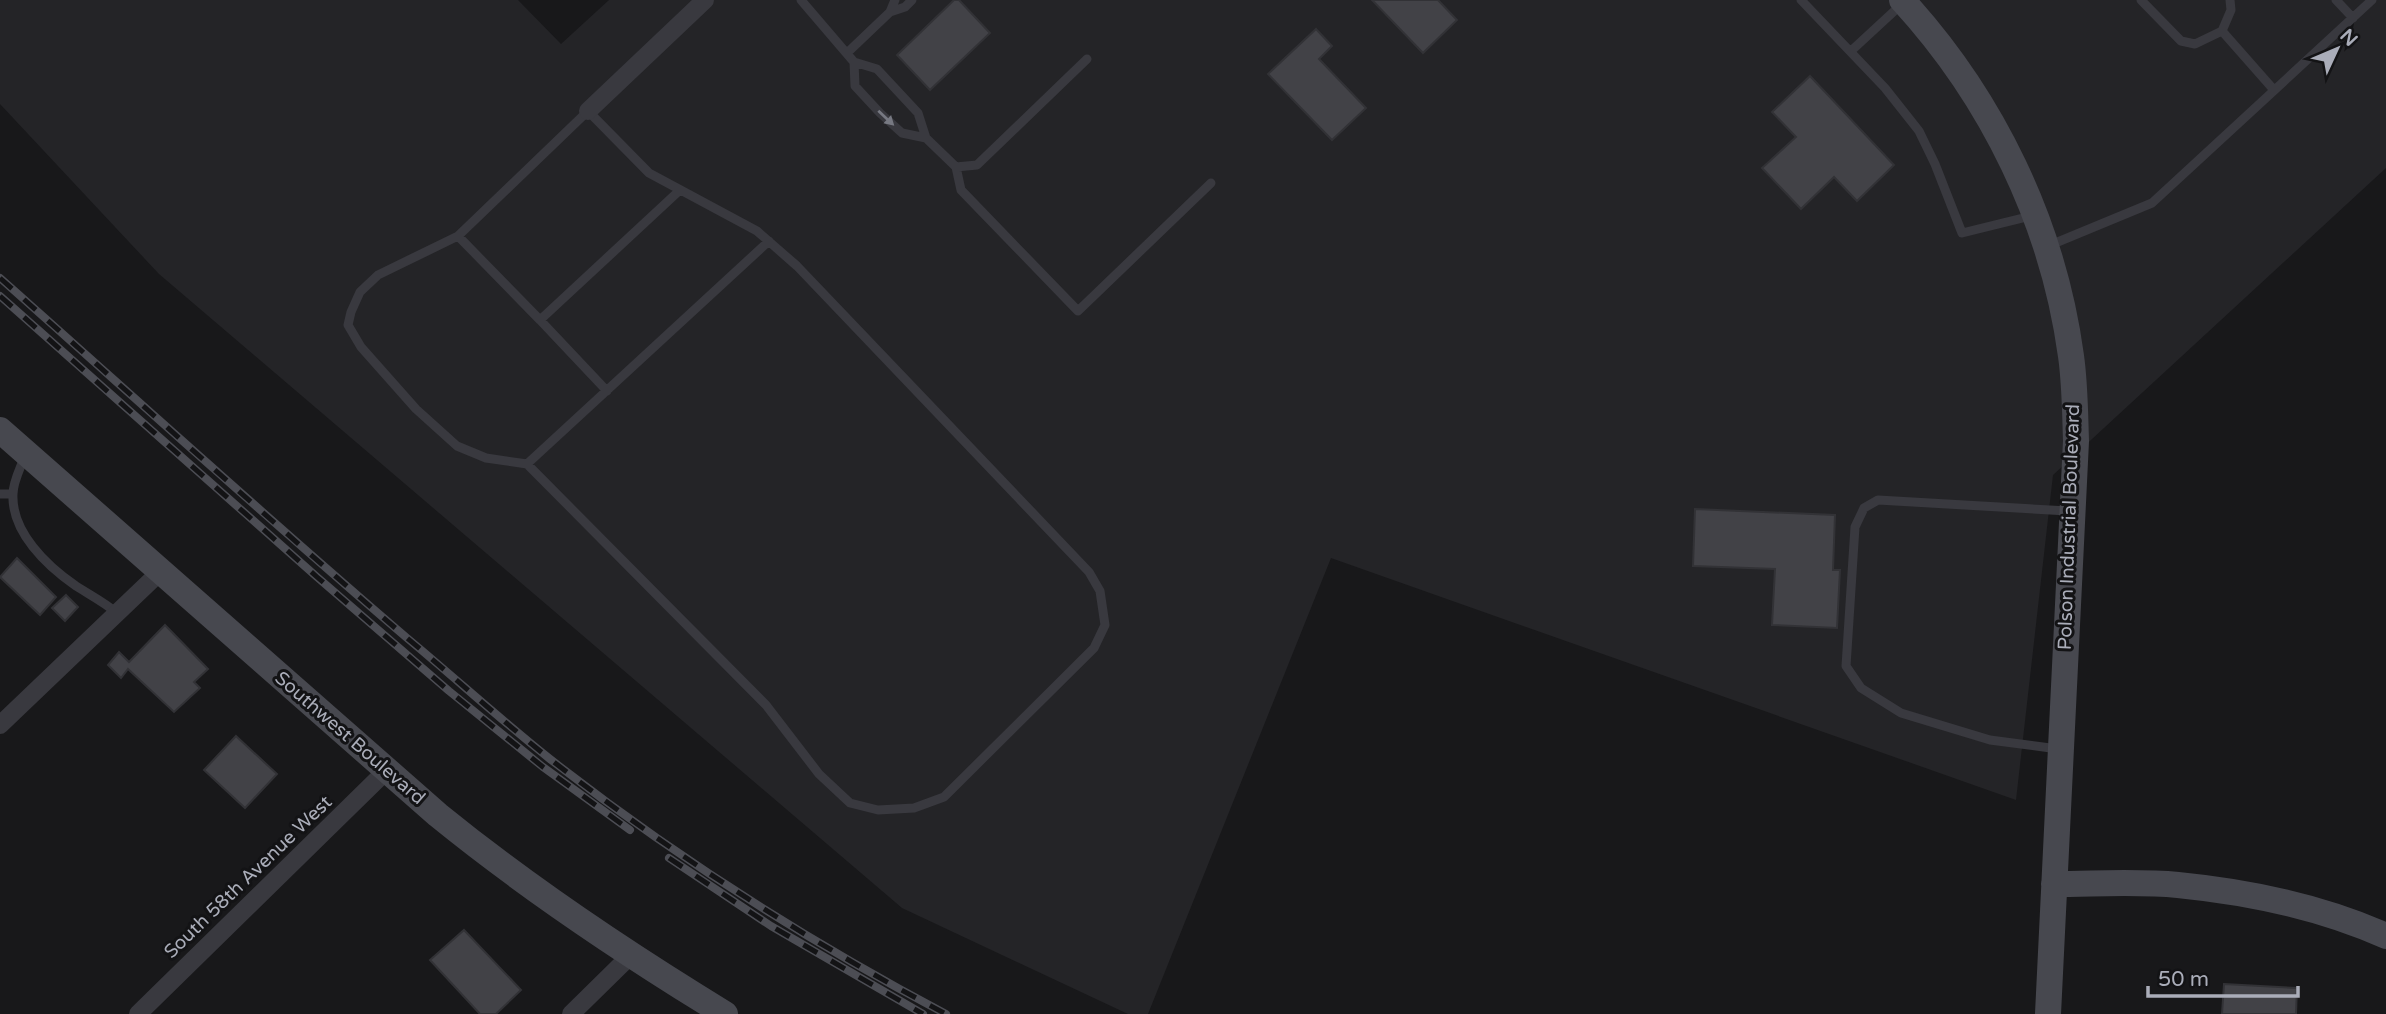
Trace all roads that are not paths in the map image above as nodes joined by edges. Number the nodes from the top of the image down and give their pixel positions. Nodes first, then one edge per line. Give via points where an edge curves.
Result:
1 (705, 0) edge
2 (802, 0) edge
3 (895, 0) edge
4 (912, 0) edge
5 (1801, 0) edge
6 (2141, 0) edge
7 (2230, 0) edge
8 (2336, 0) edge
9 (2372, 0) edge
10 (1903, 1) edge
11 (890, 12) junction
12 (2353, 18) junction
13 (2222, 31) junction
14 (1851, 51) junction
15 (847, 53) junction
16 (1087, 59) dead end
17 (854, 62) junction
18 (2274, 90) junction
19 (588, 111) junction
20 (926, 138) junction
21 (956, 167) junction
22 (1211, 183) dead end
23 (680, 190) junction
24 (2036, 215) junction
25 (458, 236) junction
26 (769, 241) junction
27 (2046, 247) junction
28 (540, 320) junction
29 (607, 391) junction
30 (0, 430) edge
31 (26, 453) junction
32 (527, 464) junction
33 (0, 494) edge
34 (13, 494) junction
35 (2074, 511) junction
36 (161, 571) junction
37 (117, 613) junction
38 (0, 726) edge
39 (2060, 749) junction
40 (387, 770) junction
41 (2054, 884) junction
42 (2386, 936) edge
43 (631, 956) junction
44 (138, 1014) edge
45 (570, 1014) edge
46 (725, 1014) edge
47 (2048, 1014) edge

1 - 19 street
2 - 15 lane
3 - 11 lane
4 - 11 lane via 905,8
5 - 14 lane
6 - 13 lane via 2181,41 2195,44
7 - 13 lane
8 - 12 lane
9 - 12 lane
10 - 14 lane
10 - 24 street, Polson Industrial Boulevard via 1925,24 1976,97
11 - 15 lane
12 - 18 lane
13 - 18 lane
14 - 24 lane via 1919,131 1962,233
15 - 17 lane
16 - 21 lane via 977,165
17 - 20 lane via 877,69 918,113
17 -> 20 lane via 855,86 880,113 902,133
18 - 27 lane via 2152,203
19 - 23 lane via 649,173
19 - 25 lane
20 - 21 lane
21 - 22 lane via 961,190 1078,311
23 - 26 lane via 758,230
23 - 28 lane
24 - 27 street, Polson Industrial Boulevard
25 - 28 lane
25 - 32 lane via 378,275 360,292 348,326 416,409 457,446 486,458
26 - 29 lane
26 - 32 lane via 1090,572 1100,591 1105,625 1094,648 944,797 914,808 878,810 850,803 819,774 766,705
27 - 35 street, Polson Industrial Boulevard via 2071,355
28 - 29 lane
29 - 32 lane
30 - 31 street, Southwest Boulevard
31 - 34 lane
31 - 36 street, Southwest Boulevard
33 - 34 lane
34 - 37 lane via 16,515 35,551
35 - 39 street, Polson Industrial Boulevard
35 - 39 lane via 1878,500 1864,509 1855,527 1846,666 1861,688 1901,713 1990,740
36 - 37 street
36 - 40 street, Southwest Boulevard
37 - 38 street
39 - 41 street, Polson Industrial Boulevard
40 - 43 street, Southwest Boulevard via 497,863
40 - 44 street, South 58th Avenue West
41 - 42 street via 2175,885 2247,894 2311,909
41 - 47 street, Polson Industrial Boulevard
43 - 45 street
43 - 46 street, Southwest Boulevard

